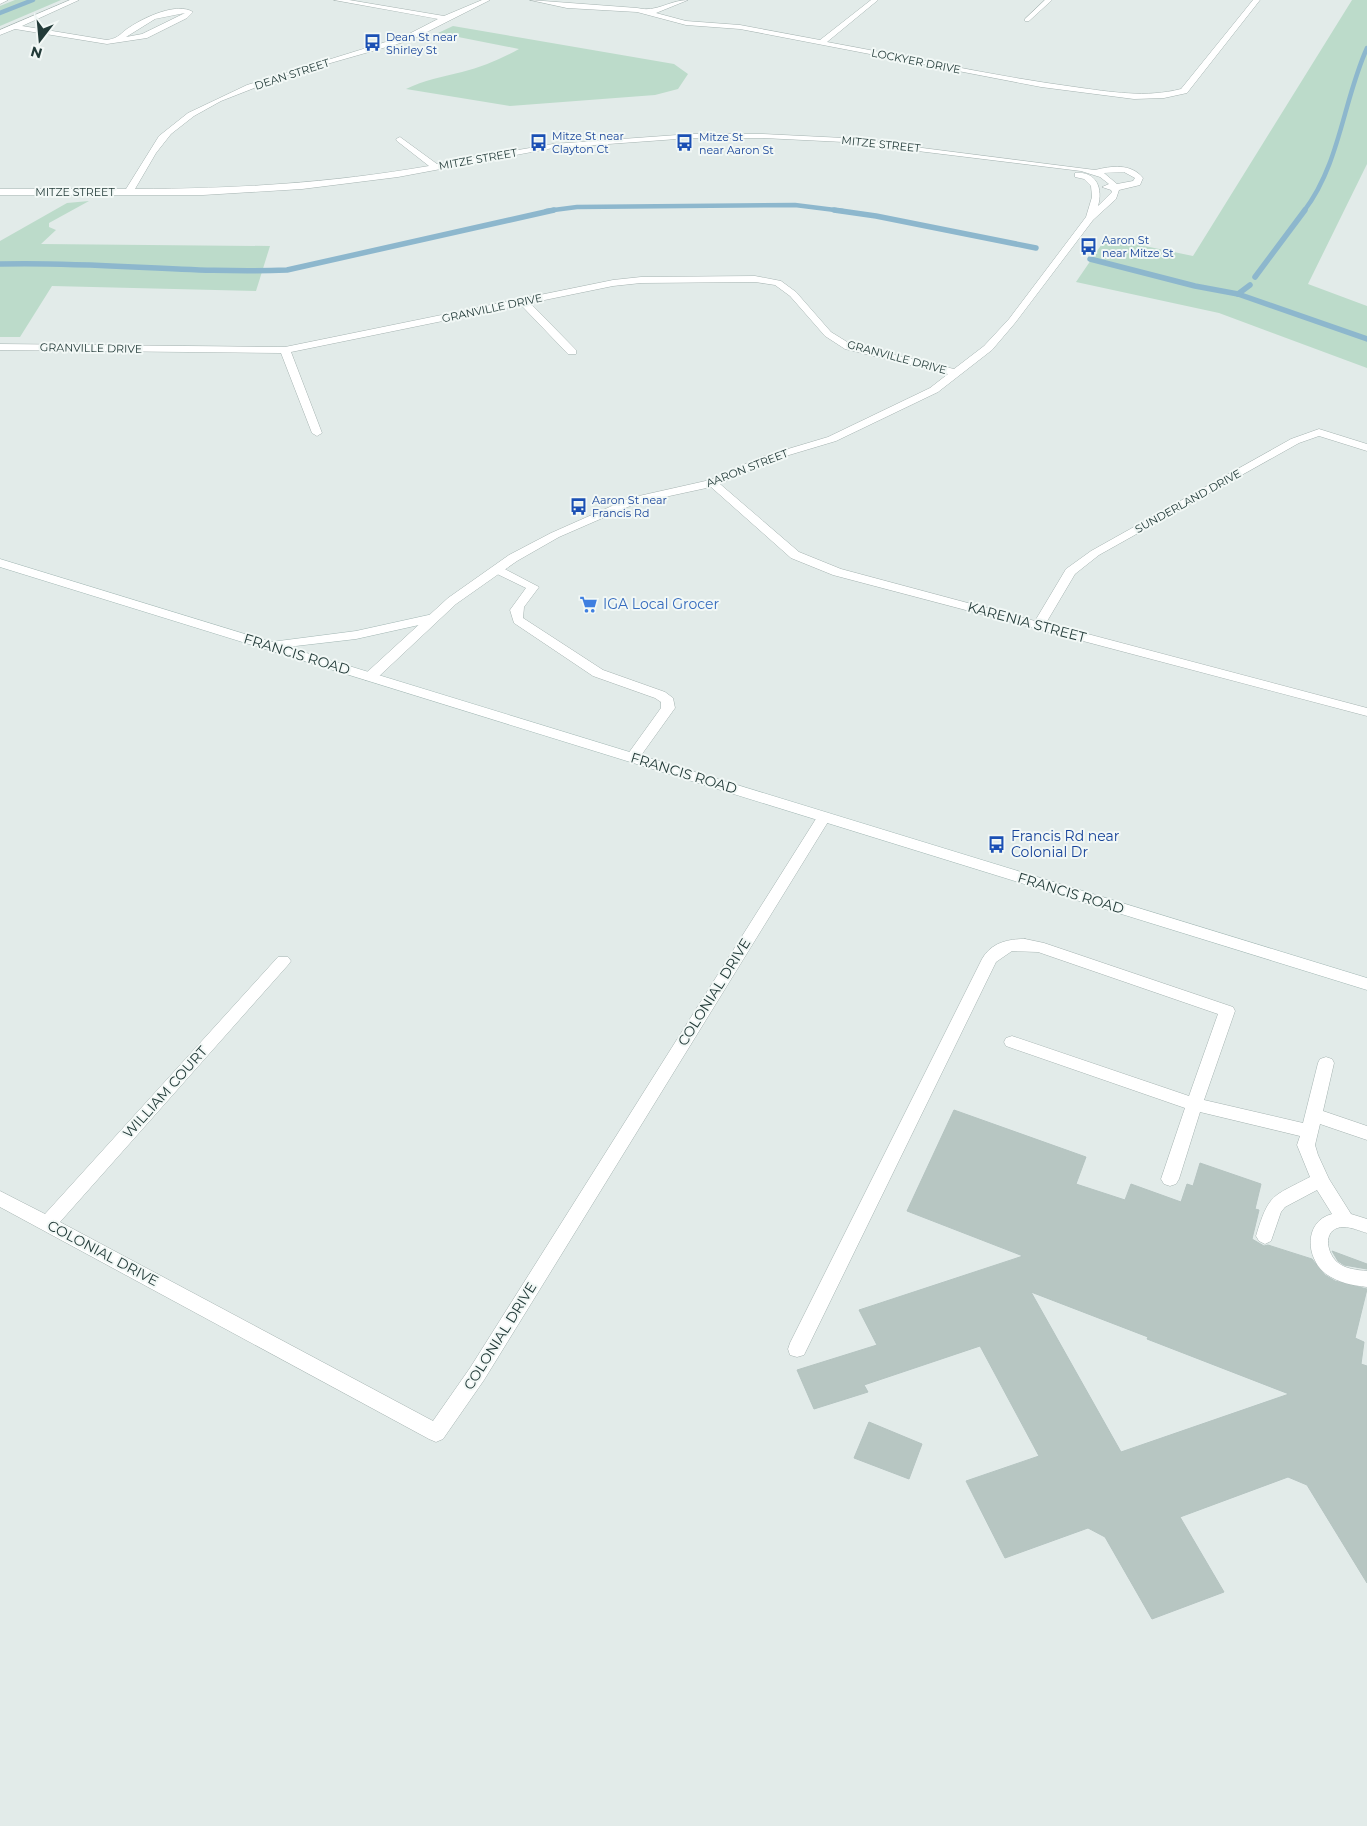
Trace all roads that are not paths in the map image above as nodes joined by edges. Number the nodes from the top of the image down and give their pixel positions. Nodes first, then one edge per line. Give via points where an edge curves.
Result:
1 (5, 0) edge
2 (76, 0) edge
3 (337, 0) edge
4 (487, 0) edge
5 (533, 0) edge
6 (685, 0) edge
7 (875, 0) edge
8 (1049, 0) edge
9 (1257, 0) edge
10 (0, 2) edge
11 (650, 13) junction
12 (444, 18) junction
13 (1027, 20) dead end
14 (14, 27) junction
15 (0, 33) edge
16 (121, 39) junction
17 (821, 42) junction
18 (400, 139) dead end
19 (1016, 162) junction
20 (435, 166) junction
21 (1095, 180) junction
22 (1113, 184) junction
23 (0, 192) edge
24 (128, 192) junction
25 (1090, 218) junction
26 (524, 302) junction
27 (0, 346) edge
28 (285, 350) junction
29 (572, 352) dead end
30 (956, 373) junction
31 (317, 433) dead end
32 (1367, 448) edge
33 (713, 483) junction
34 (0, 563) edge
35 (497, 569) junction
36 (433, 618) junction
37 (1039, 625) junction
38 (271, 645) junction
39 (370, 676) junction
40 (1367, 712) edge
41 (632, 758) junction
42 (824, 817) junction
43 (283, 960) dead end
44 (1367, 984) edge
45 (1012, 1042) dead end
46 (1326, 1063) dead end
47 (1195, 1106) junction
48 (1311, 1123) junction
49 (1367, 1133) edge
50 (1170, 1179) dead end
51 (1320, 1180) junction
52 (0, 1198) edge
53 (1345, 1219) junction
54 (47, 1224) junction
55 (1367, 1226) edge
56 (1265, 1236) dead end
57 (1367, 1279) edge
58 (797, 1349) dead end

1 - 10 street
2 - 14 street
3 - 12 street
4 - 12 street, DEAN STREET
5 - 11 street, LOCKYER DRIVE
6 - 11 street
7 - 17 street
8 - 13 street
9 - 17 street, LOCKYER DRIVE via 1184,91 1164,96 1134,97 1041,85
11 - 17 street, LOCKYER DRIVE via 686,23 740,27
12 - 24 street, DEAN STREET via 408,38 263,82 192,114 167,133
14 - 15 street
14 - 16 street via 96,41
16 - 16 street via 127,31 171,11 190,12 144,36
18 - 20 street
19 - 20 street, MITZE STREET via 844,140 700,136 553,146
19 - 21 street
19 - 21 street
20 - 24 street, MITZE STREET via 302,186 203,192
21 - 22 street
21 - 22 street
21 - 22 street via 1123,170 1135,173 1139,178 1134,185
21 - 25 street, AARON STREET via 1098,192
22 - 25 street, AARON STREET via 1113,196
23 - 24 street, MITZE STREET
25 - 30 street, AARON STREET via 1012,322 988,348
26 - 28 street, GRANVILLE DRIVE
26 - 29 street
26 - 30 street, GRANVILLE DRIVE via 642,280 778,283 793,294 828,334 849,347
27 - 28 street, GRANVILLE DRIVE
28 - 31 street
30 - 33 street, AARON STREET via 934,390 886,415 832,439 766,460
32 - 37 street, SUNDERLAND DRIVE via 1319,432 1295,441 1095,553 1070,572
33 - 35 street, AARON STREET via 634,500 556,534
33 - 37 street, KARENIA STREET via 795,555 837,572
34 - 38 street, FRANCIS ROAD
35 - 36 street, AARON STREET
35 - 41 street via 533,587 516,608 518,620 598,673 660,695 668,701 668,708
36 - 38 street via 356,634
36 - 39 street, AARON STREET
37 - 40 street, KARENIA STREET
38 - 39 street, FRANCIS ROAD
39 - 41 street, FRANCIS ROAD
41 - 42 street, FRANCIS ROAD
42 - 44 street, FRANCIS ROAD
42 - 54 street, COLONIAL DRIVE via 477,1374 436,1433
43 - 54 street, WILLIAM COURT
45 - 47 street
46 - 48 street
47 - 48 street via 1270,1124
47 - 50 street
47 - 58 street via 1227,1011 1038,947 1016,944 996,950
48 - 49 street
48 - 51 street via 1306,1145
51 - 53 street
51 - 56 street via 1279,1202 1273,1209
52 - 54 street, COLONIAL DRIVE
53 - 55 street
53 - 57 street via 1322,1227 1317,1236 1317,1247 1335,1270 1350,1277

